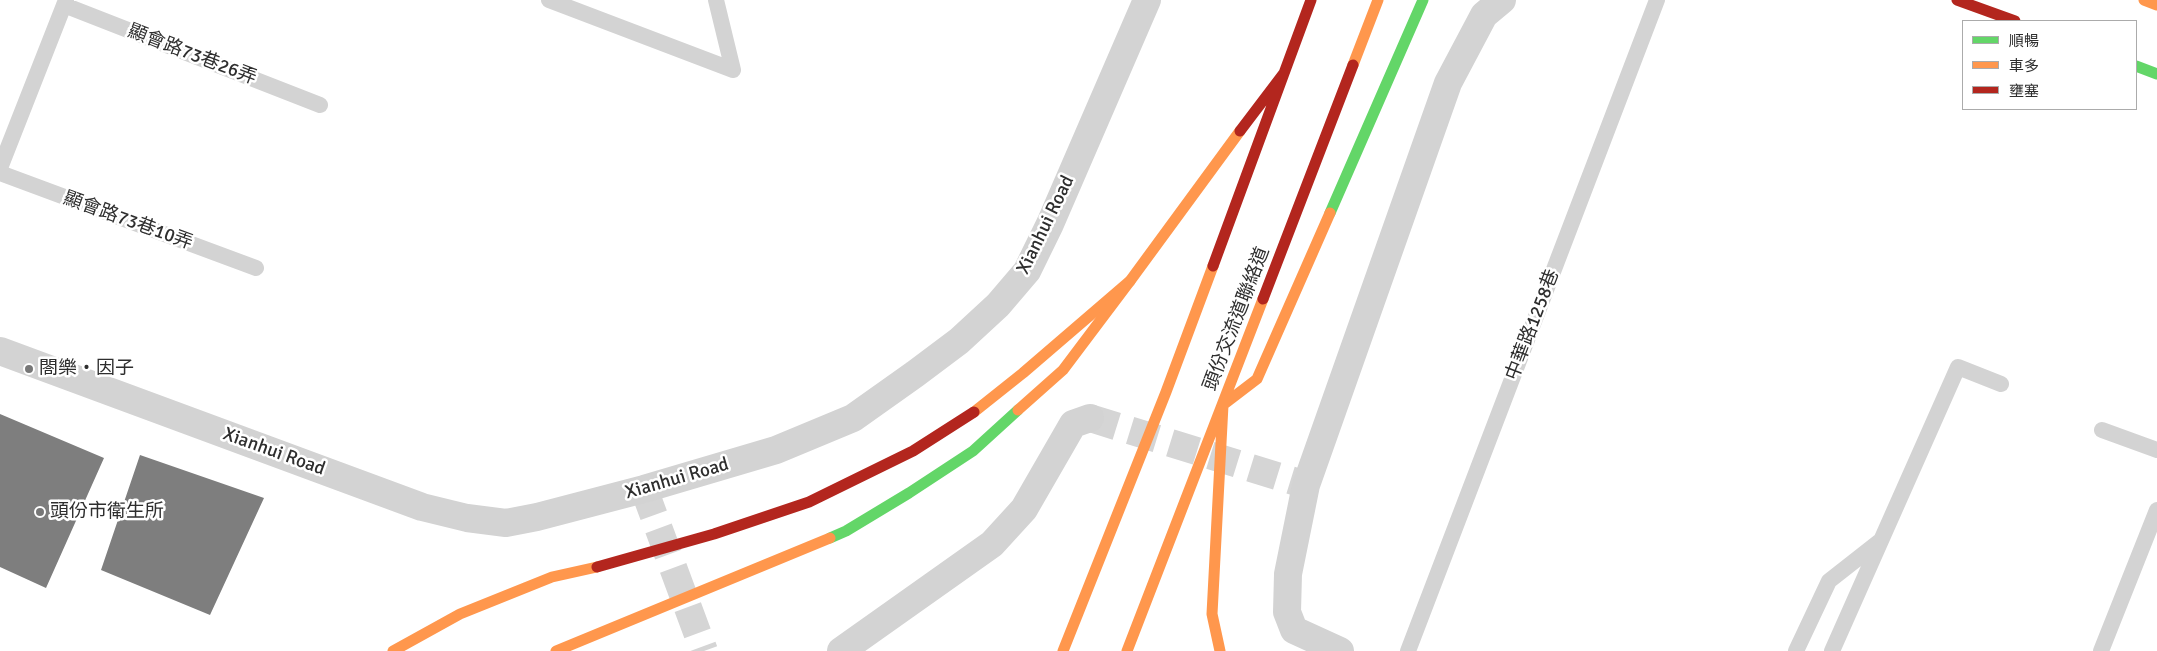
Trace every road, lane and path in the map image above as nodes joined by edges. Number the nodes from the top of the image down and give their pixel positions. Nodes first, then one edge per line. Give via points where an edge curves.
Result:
1 (549, 0) edge
2 (716, 0) edge
3 (1147, 0) edge
4 (1298, 0) edge
5 (1311, 0) edge
6 (1378, 0) edge
7 (1423, 0) edge
8 (1502, 0) edge
9 (1657, 0) edge
10 (1957, 0) edge
11 (2144, 0) edge
12 (65, 2) edge
13 (2157, 5) edge
14 (2012, 20) edge
15 (2137, 66) edge
16 (1284, 73) junction
17 (2157, 74) edge
18 (320, 105) dead end
19 (0, 168) edge
20 (0, 173) edge
21 (256, 268) dead end
22 (1130, 281) junction
23 (0, 351) edge
24 (2001, 384) dead end
25 (1223, 405) junction
26 (1090, 418) dead end
27 (2102, 430) dead end
28 (2157, 450) edge
29 (2157, 510) edge
30 (1882, 540) junction
31 (393, 651) edge
32 (556, 651) edge
33 (841, 651) edge
34 (1063, 651) edge
35 (1127, 651) edge
36 (1220, 651) edge
37 (1340, 651) edge
38 (1408, 651) edge
39 (1796, 651) edge
40 (1832, 651) edge
41 (2101, 651) edge

1 - 2 lane via 733,70
3 - 23 street, Xianhui Road via 1027,271 998,306 916,374 853,418 776,450 644,489 506,523 422,507
4 - 16 main road
5 - 16 main road
6 - 25 main road, 頭份交流道聯絡道
7 - 25 main road via 1257,379
8 - 37 street via 1484,15 1448,83 1306,486 1288,574 1286,612 1294,630
9 - 38 lane, 中華路1258巷
10 - 14 main road
11 - 13 main road
12 - 18 lane, 顯會路73巷26弄
12 - 19 lane
15 - 17 main road
16 - 22 main road
16 - 34 main road via 1166,392
20 - 21 lane, 顯會路73巷10弄
22 - 31 main road via 974,412 864,477 762,519 552,577 460,614
22 - 32 main road, bridge via 1063,370 973,451 909,493 846,531 813,546
24 - 30 lane via 1958,366
25 - 35 main road, 頭份交流道聯絡道
25 - 36 main road via 1212,614
26 - 33 street via 1073,424 1024,509 992,544
27 - 28 lane
29 - 41 lane
30 - 39 lane via 1828,581
30 - 40 lane

